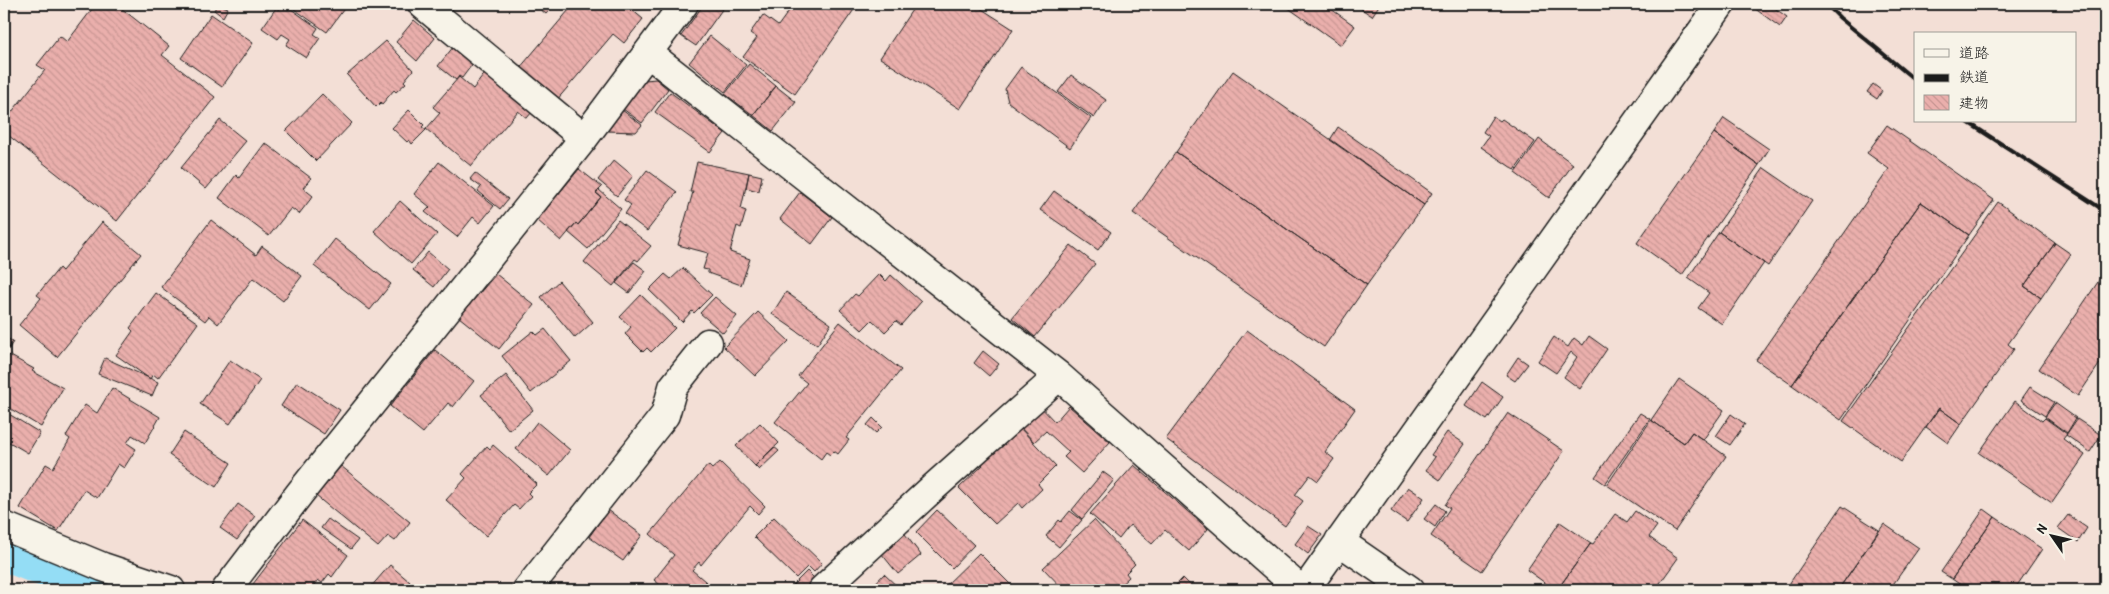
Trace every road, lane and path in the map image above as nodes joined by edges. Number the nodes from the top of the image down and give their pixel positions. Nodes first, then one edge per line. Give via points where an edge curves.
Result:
1 (422, 4) edge
2 (684, 4) edge
3 (1722, 4) edge
4 (648, 53) junction
5 (584, 138) junction
6 (708, 343) dead end
7 (1059, 376) junction
8 (4, 526) edge
9 (1339, 541) junction
10 (171, 590) edge
11 (226, 590) edge
12 (527, 590) edge
13 (822, 590) edge
14 (1303, 590) edge
15 (1410, 590) edge

1 - 5 street
2 - 4 street
3 - 9 street
4 - 5 street
4 - 7 street
5 - 11 street
6 - 12 street via 673,386 665,415
7 - 13 street
7 - 14 street
8 - 10 street via 103,567
9 - 14 street
9 - 15 street

